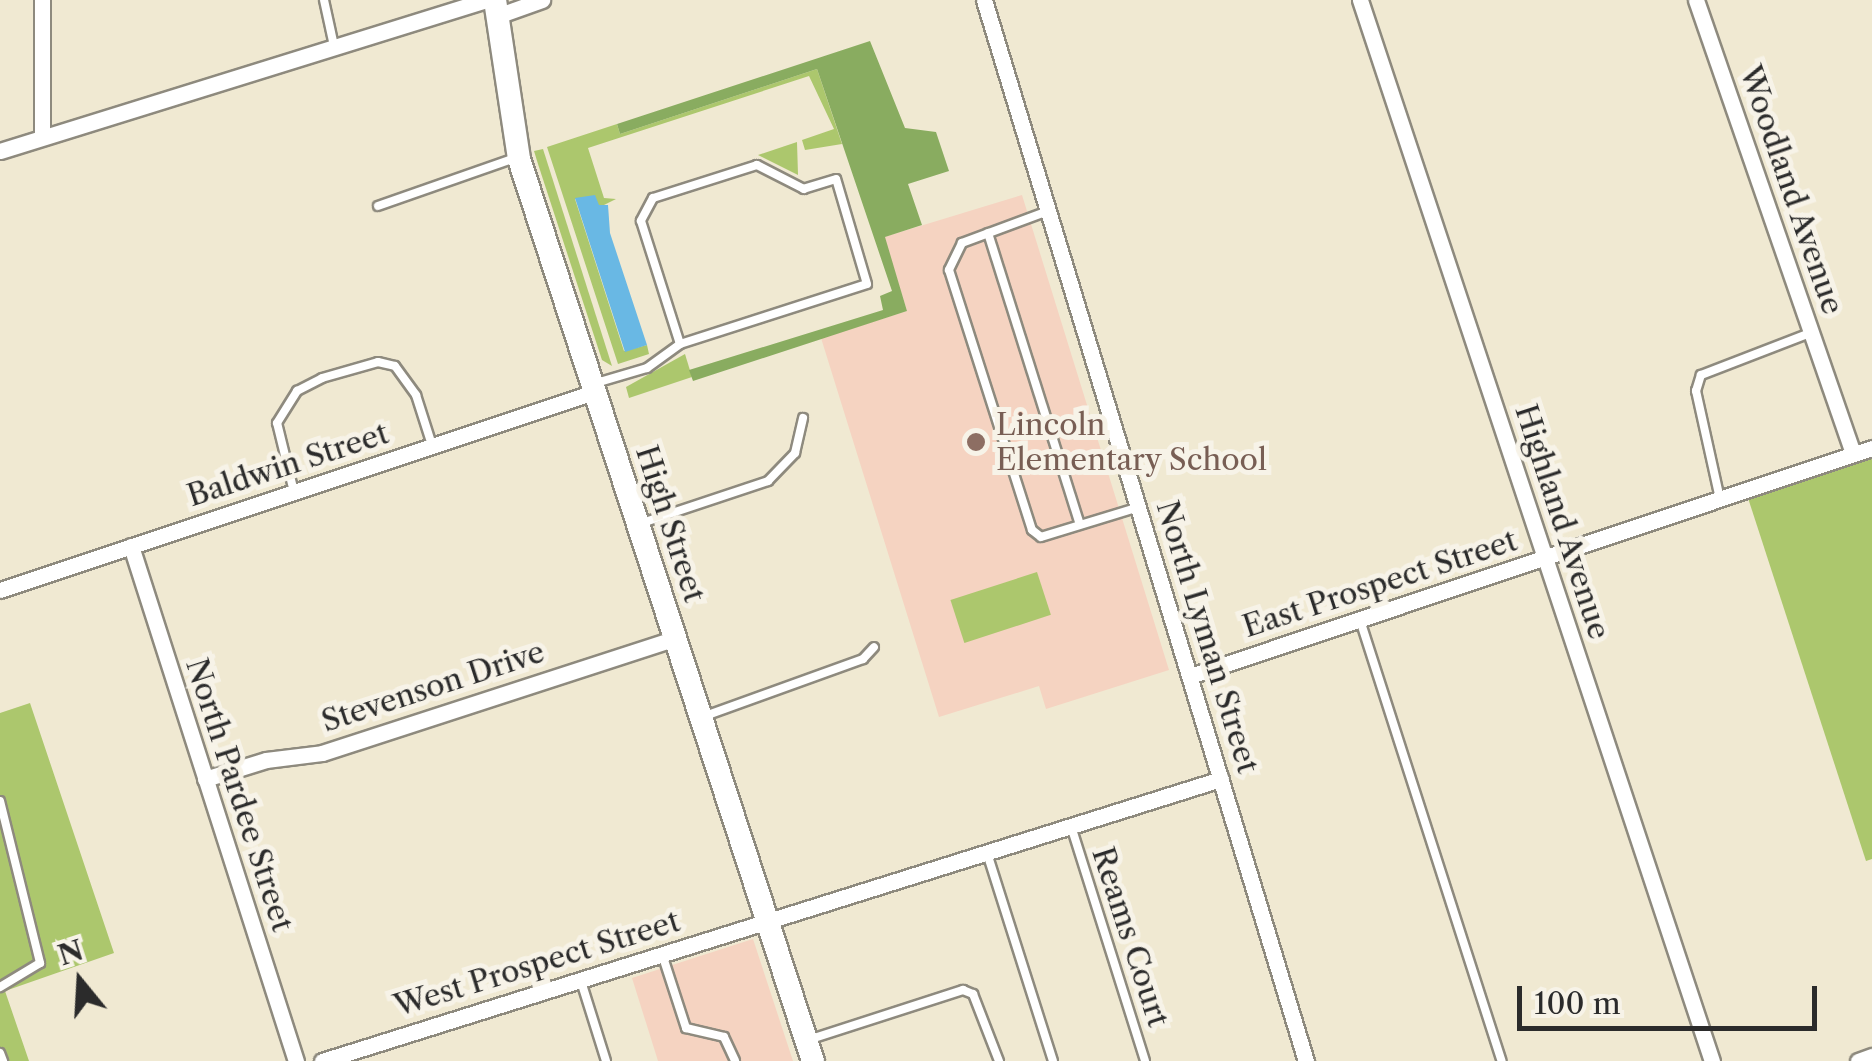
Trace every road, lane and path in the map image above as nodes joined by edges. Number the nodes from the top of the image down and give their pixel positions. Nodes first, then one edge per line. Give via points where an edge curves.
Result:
1 (42, 0) edge
2 (324, 0) edge
3 (542, 0) edge
4 (984, 0) edge
5 (1360, 0) edge
6 (1696, 0) edge
7 (493, 5) edge
8 (334, 46) junction
9 (42, 136) junction
10 (0, 152) edge
11 (519, 156) junction
12 (378, 206) dead end
13 (1048, 211) junction
14 (988, 233) junction
15 (1811, 333) junction
16 (680, 344) junction
17 (593, 388) junction
18 (803, 418) dead end
19 (432, 446) junction
20 (1872, 448) edge
21 (1853, 454) junction
22 (294, 492) junction
23 (1720, 499) junction
24 (1139, 507) junction
25 (637, 524) junction
26 (1080, 524) junction
27 (131, 546) junction
28 (1545, 557) junction
29 (0, 590) edge
30 (1360, 620) junction
31 (676, 638) junction
32 (874, 647) dead end
33 (1190, 676) junction
34 (701, 718) junction
35 (205, 779) junction
36 (1221, 780) junction
37 (0, 801) edge
38 (1071, 826) junction
39 (987, 854) junction
40 (768, 920) junction
41 (662, 954) junction
42 (580, 978) junction
43 (0, 987) edge
44 (0, 1053) edge
45 (811, 1056) edge
46 (1872, 1056) edge
47 (3, 1061) edge
48 (296, 1061) edge
49 (322, 1061) edge
50 (606, 1061) edge
51 (735, 1061) edge
52 (999, 1061) edge
53 (1052, 1061) edge
54 (1146, 1061) edge
55 (1306, 1061) edge
56 (1502, 1061) edge
57 (1712, 1061) edge
58 (1858, 1061) edge

1 - 9 street
2 - 8 lane
3 - 7 street
4 - 13 street, North Lyman Street
5 - 28 street, Highland Avenue
6 - 15 street, Woodland Avenue
7 - 8 street
7 - 11 main road, High Street
8 - 9 street
9 - 10 street
11 - 12 lane
11 - 17 main road, High Street
13 - 14 lane
13 - 24 street, North Lyman Street
14 - 26 lane
14 - 26 lane via 962,243 949,270 1032,530 1041,537
15 - 21 street, Woodland Avenue
15 - 23 lane via 1701,375 1696,391
16 - 16 lane via 867,284 836,179 804,189 757,165 653,198 641,221
16 - 17 lane via 647,368
17 - 19 street, Baldwin Street
17 - 25 main road, High Street
18 - 25 lane via 795,453 768,480
19 - 22 street, Baldwin Street
19 - 22 lane via 416,395 396,366 378,362 322,378 297,390 277,423
20 - 21 street, East Prospect Street
21 - 23 street, East Prospect Street
22 - 27 street, Baldwin Street
23 - 28 street, East Prospect Street
24 - 26 lane
24 - 33 street, North Lyman Street
25 - 31 main road, High Street
27 - 29 street, Baldwin Street
27 - 35 street, North Pardee Street
28 - 30 street, East Prospect Street
28 - 57 street, Highland Avenue
30 - 33 street, East Prospect Street
30 - 56 lane
31 - 34 main road, High Street
31 - 35 street, Stevenson Drive via 322,753 266,760
32 - 34 lane via 863,659
33 - 36 street, North Lyman Street
34 - 40 main road, High Street
35 - 48 street, North Pardee Street
36 - 38 street
36 - 55 street, North Lyman Street
37 - 43 lane via 40,962
38 - 39 street
38 - 54 lane, Reams Court
39 - 40 street
39 - 53 lane
40 - 41 street, West Prospect Street
40 - 45 main road, High Street
41 - 42 street, West Prospect Street
41 - 51 lane via 686,1028 724,1038
42 - 49 street, West Prospect Street
42 - 50 lane
44 - 47 lane
45 - 52 lane via 963,990 973,994
46 - 58 street

